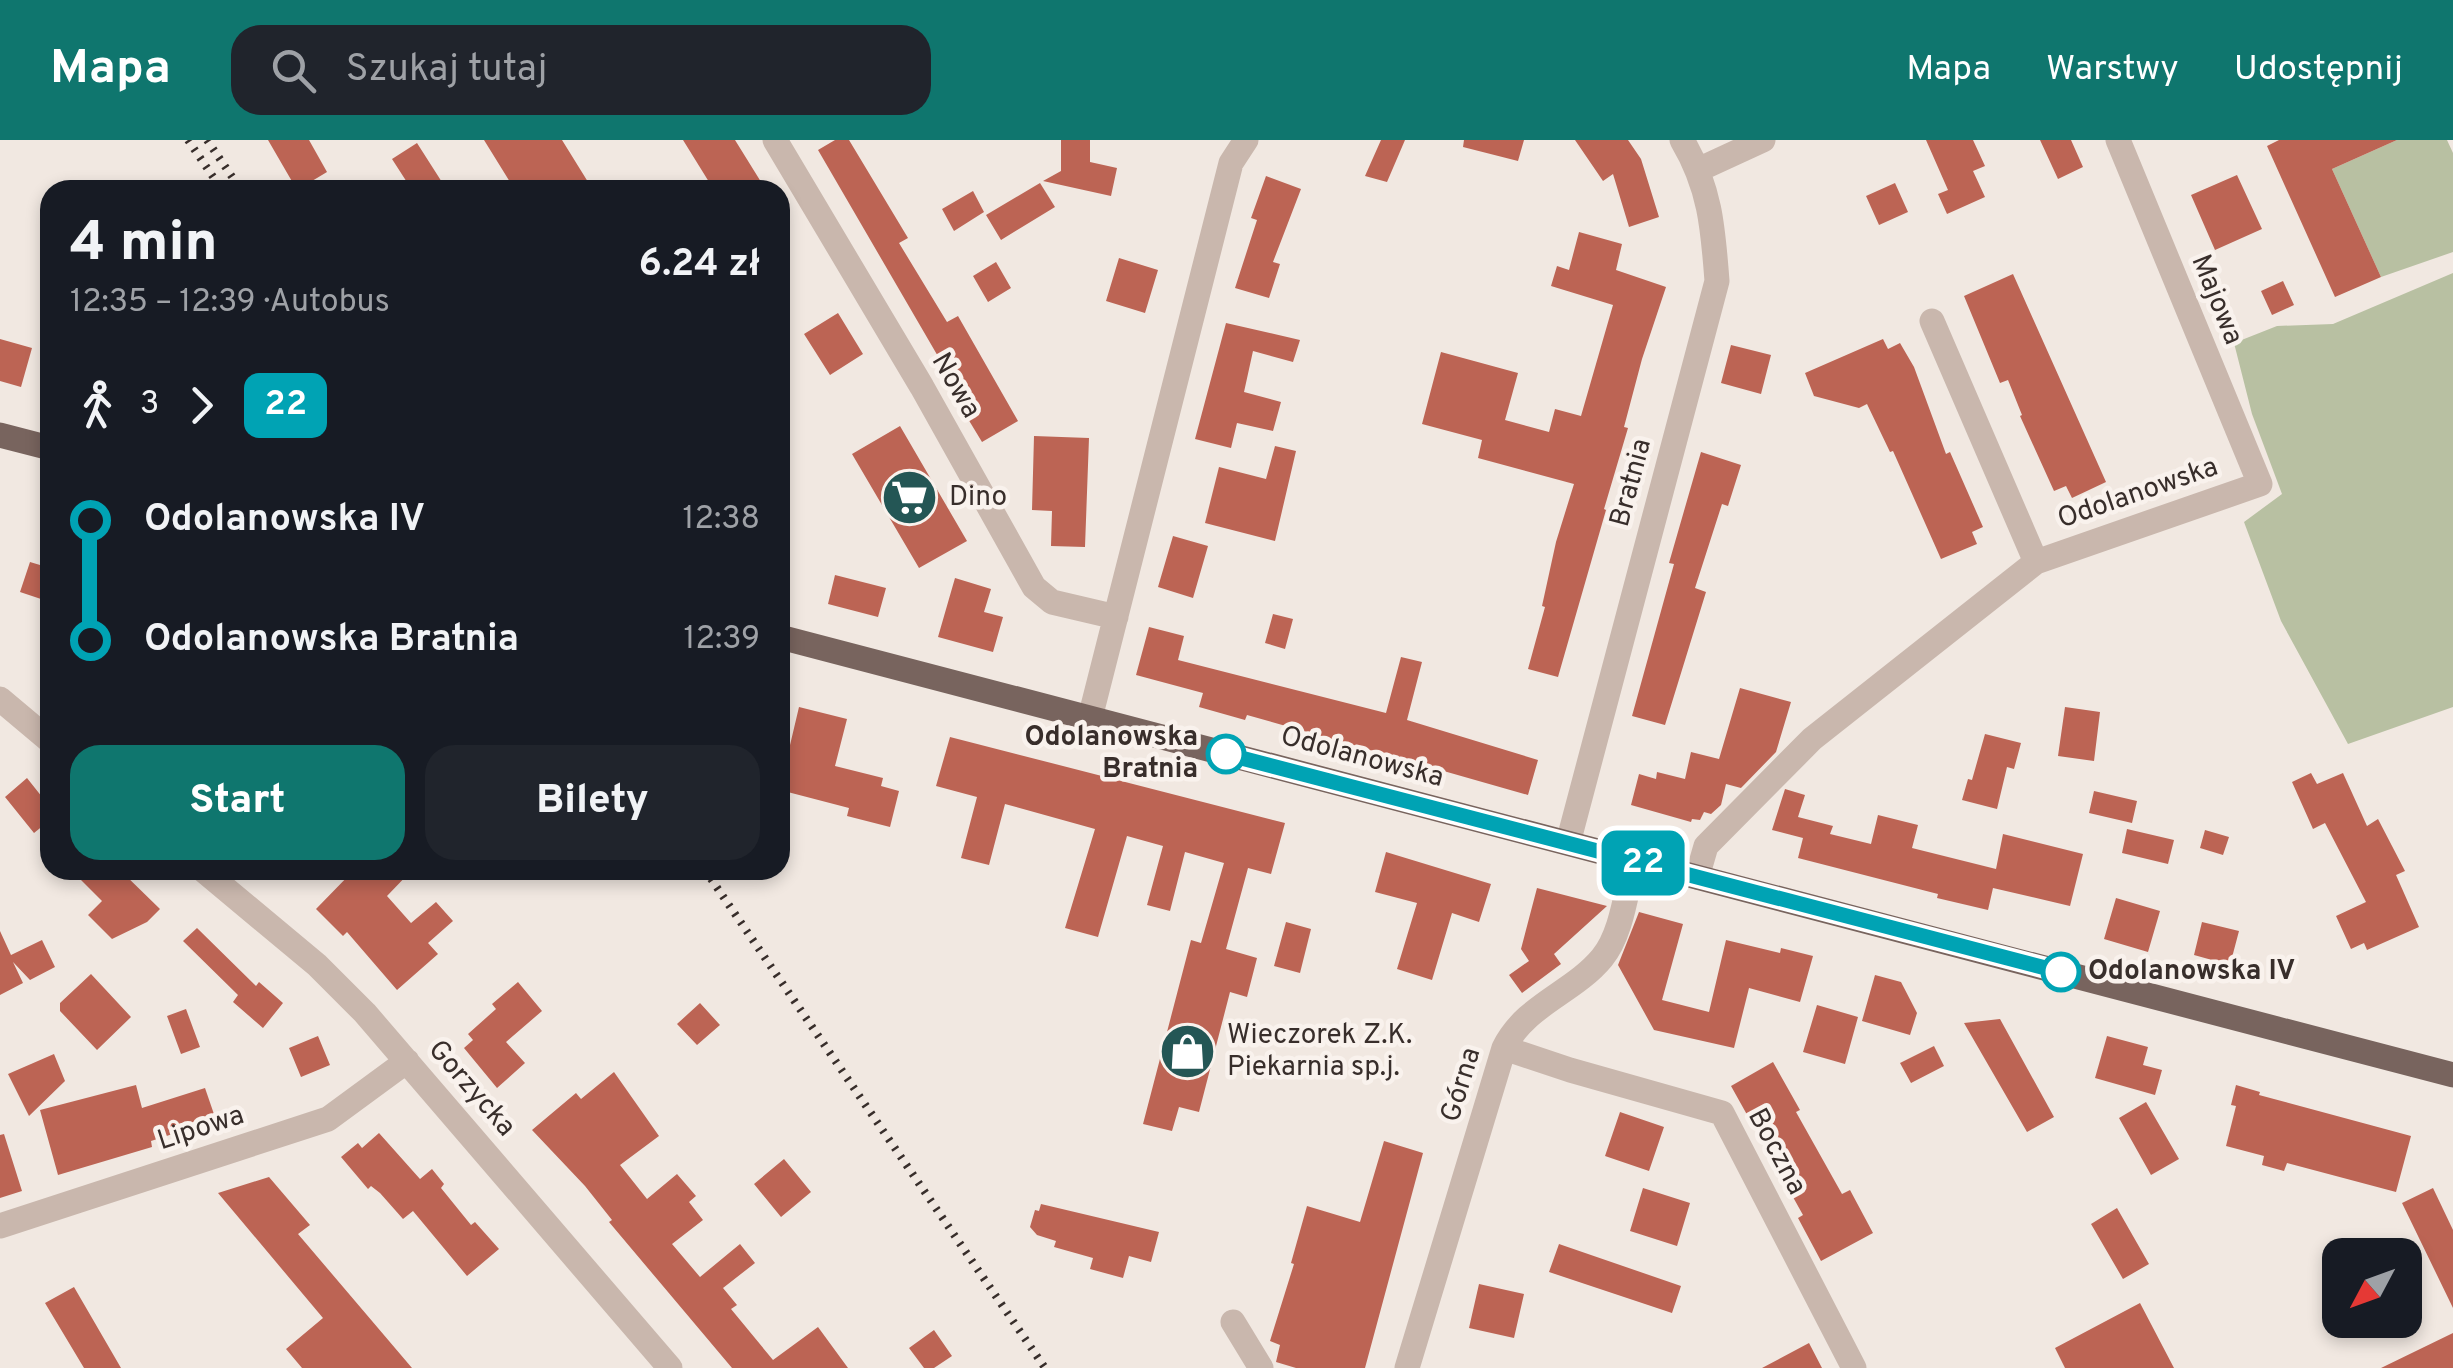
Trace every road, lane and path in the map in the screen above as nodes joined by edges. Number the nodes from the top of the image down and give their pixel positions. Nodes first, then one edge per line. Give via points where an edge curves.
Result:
1 (775, 140) edge
2 (1246, 140) edge
3 (1682, 140) edge
4 (1763, 140) edge
5 (2118, 140) edge
6 (1700, 169) junction
7 (1932, 321) dead end
8 (0, 435) edge
9 (40, 445) edge
10 (2260, 484) joint
11 (2036, 562) junction
12 (1116, 617) junction
13 (790, 641) edge
14 (0, 700) edge
15 (1090, 718) junction
16 (40, 734) edge
17 (1568, 843) junction
18 (1634, 861) junction
19 (1697, 877) junction
20 (215, 880) edge
21 (1504, 1048) junction
22 (407, 1060) junction
23 (2453, 1075) edge
24 (0, 1226) edge
25 (1233, 1322) dead end
26 (670, 1368) edge
27 (1261, 1368) edge
28 (1408, 1368) edge
29 (1854, 1368) edge

1 - 12 street, Nowa via 1034,587 1052,602
2 - 12 street via 1231,163
3 - 6 street, Bratnia
4 - 6 street
5 - 10 street, Majowa
6 - 17 street, Bratnia via 1712,214 1717,281
7 - 11 street, Odolanowska
8 - 9 main road
10 - 11 street, Odolanowska
11 - 19 street, Odolanowska via 1812,739 1706,846
12 - 15 street
13 - 15 main road, Odolanowska
14 - 16 street
15 - 17 main road, Odolanowska
17 - 18 main road, Odolanowska
18 - 19 main road, Odolanowska
18 - 21 street, Górna via 1605,955 1522,1020
19 - 23 main road, Odolanowska
20 - 22 street, Gorzycka via 330,978
21 - 28 street, Górna
21 - 29 street, Boczna via 1722,1114
22 - 24 street, Lipowa via 328,1119
22 - 26 street, Gorzycka
25 - 27 street

